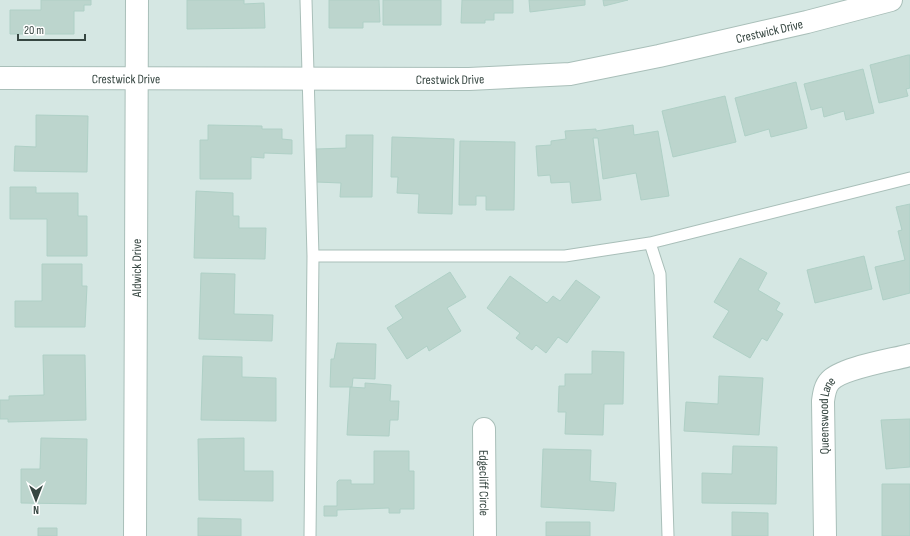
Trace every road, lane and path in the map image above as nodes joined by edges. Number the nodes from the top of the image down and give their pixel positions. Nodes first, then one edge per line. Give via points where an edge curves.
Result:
1 (137, 0) edge
2 (306, 0) edge
3 (891, 0) edge
4 (0, 78) edge
5 (137, 78) junction
6 (308, 78) junction
7 (910, 178) edge
8 (650, 243) junction
9 (313, 256) junction
10 (910, 355) edge
11 (484, 430) dead end
12 (135, 536) edge
13 (310, 536) edge
14 (485, 536) edge
15 (668, 536) edge
16 (825, 536) edge

1 - 5 street, Aldwick Drive
2 - 6 lane
3 - 6 street, Crestwick Drive via 807,22 570,74 469,79
4 - 5 street, Crestwick Drive
5 - 6 street, Crestwick Drive
5 - 12 street, Aldwick Drive
6 - 9 lane
7 - 8 lane
8 - 9 lane via 564,256
8 - 15 lane via 660,274
9 - 13 lane
10 - 16 street, Queenswood Lane via 840,373 824,390
11 - 14 street, Edgecliff Circle

